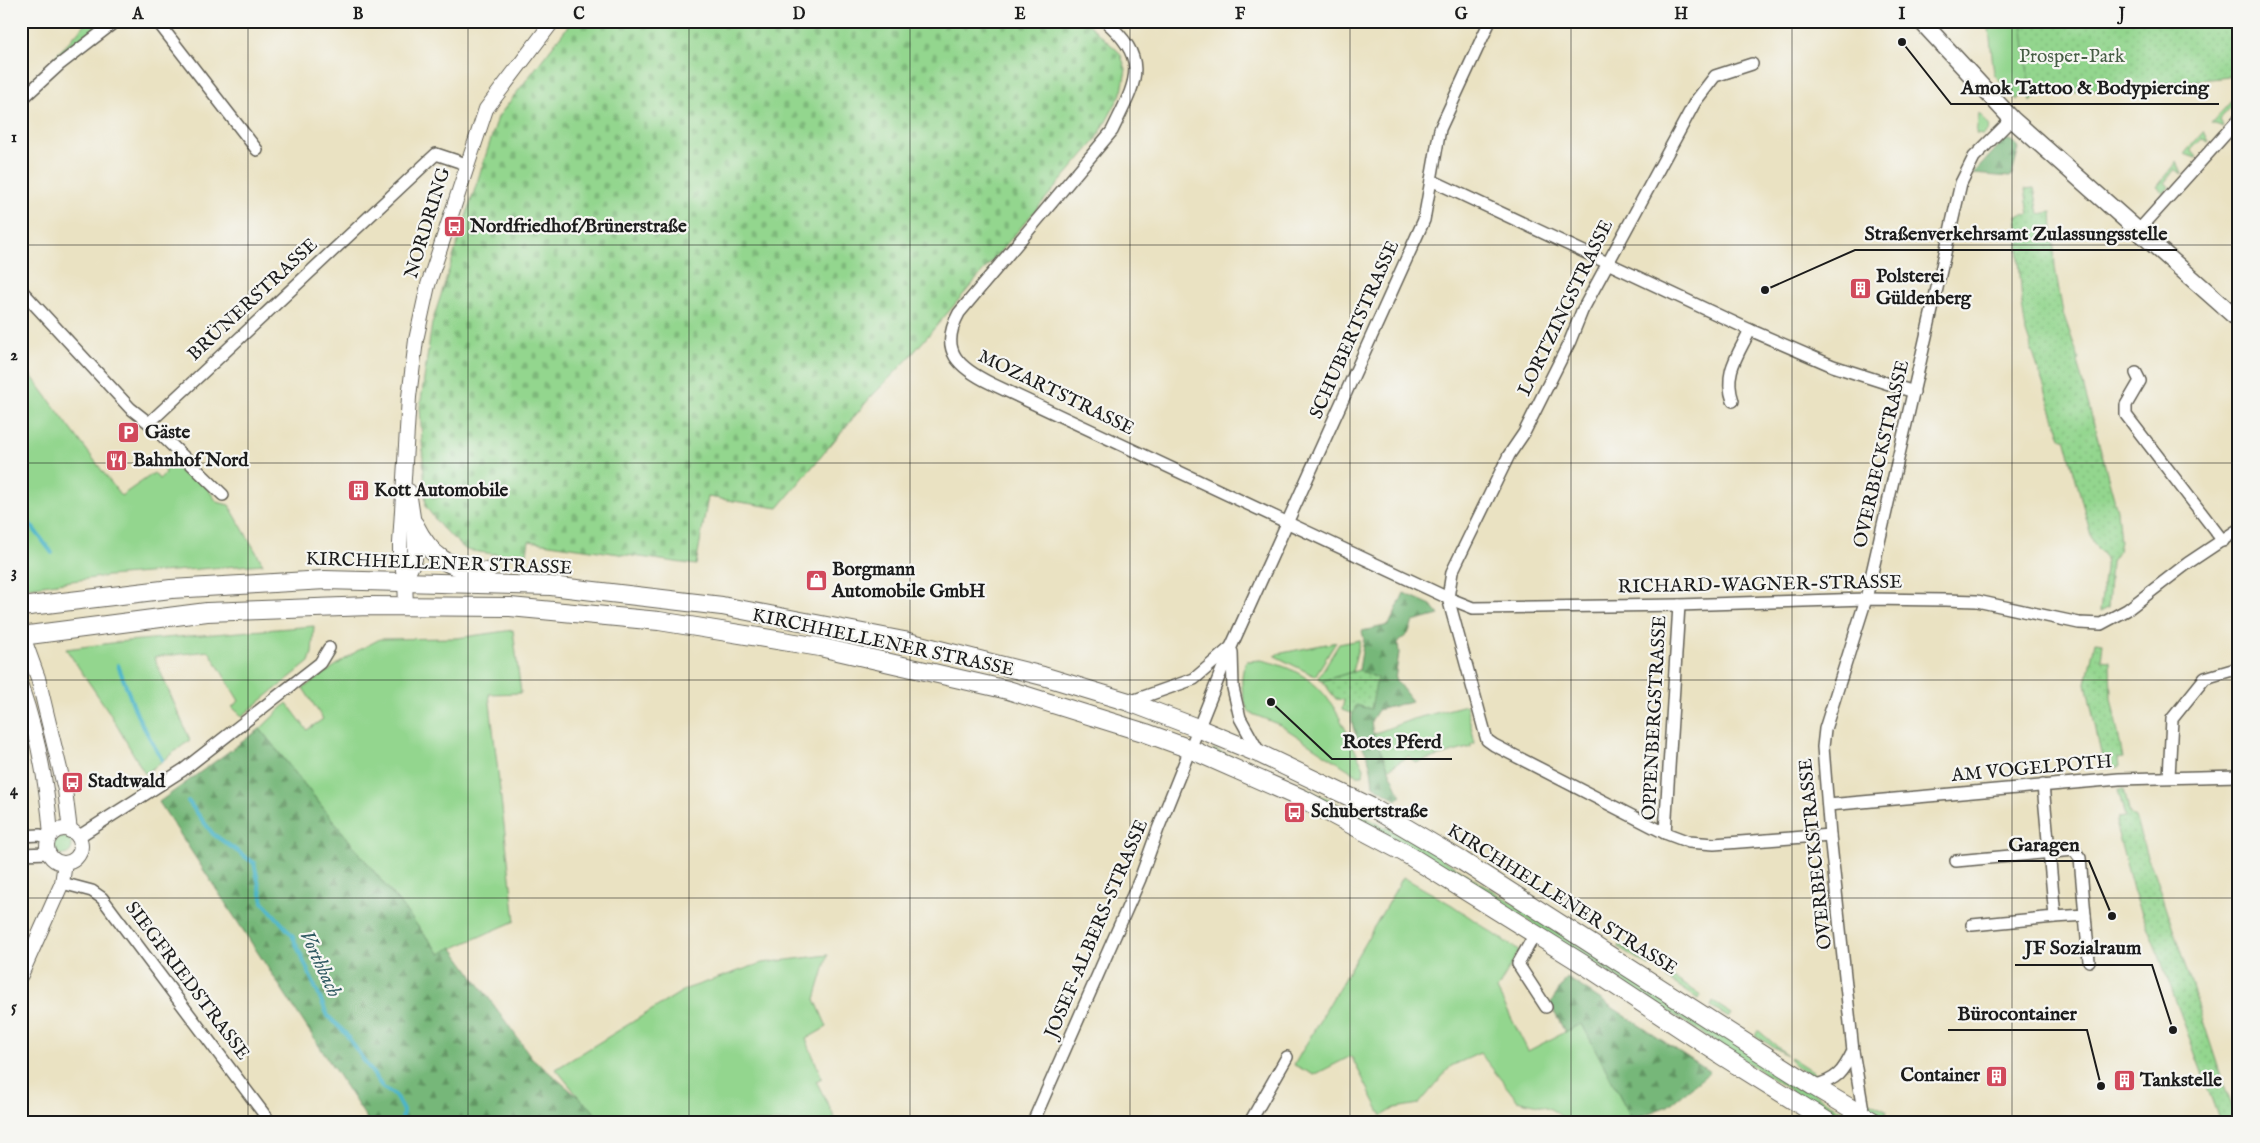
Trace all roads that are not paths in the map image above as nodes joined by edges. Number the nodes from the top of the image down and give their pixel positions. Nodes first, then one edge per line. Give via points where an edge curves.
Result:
1 (116, 21) edge
2 (157, 21) edge
3 (554, 21) edge
4 (1104, 21) edge
5 (1490, 21) edge
6 (1921, 21) edge
7 (1752, 64) dead end
8 (21, 100) edge
9 (2239, 118) edge
10 (2012, 119) junction
11 (257, 150) dead end
12 (466, 164) junction
13 (1431, 180) junction
14 (2138, 231) junction
15 (1607, 262) junction
16 (21, 290) edge
17 (2239, 320) edge
18 (1750, 330) junction
19 (2136, 373) dead end
20 (1914, 392) junction
21 (1732, 401) dead end
22 (148, 423) junction
23 (405, 461) junction
24 (223, 495) dead end
25 (1288, 522) junction
26 (414, 524) junction
27 (2239, 529) edge
28 (2223, 540) junction
29 (406, 580) junction
30 (505, 583) junction
31 (1448, 598) junction
32 (1866, 599) junction
33 (1679, 605) junction
34 (406, 606) junction
35 (21, 607) edge
36 (22, 634) edge
37 (1232, 647) junction
38 (329, 648) dead end
39 (2239, 668) edge
40 (21, 686) edge
41 (1129, 702) junction
42 (1200, 729) junction
43 (1190, 749) junction
44 (1260, 754) junction
45 (2239, 776) edge
46 (2170, 777) junction
47 (2044, 785) junction
48 (1828, 805) junction
49 (1665, 833) junction
50 (74, 834) junction
51 (1830, 835) junction
52 (21, 836) edge
53 (50, 836) junction
54 (2049, 851) junction
55 (49, 853) junction
56 (21, 854) edge
57 (1956, 861) dead end
58 (65, 863) junction
59 (62, 883) junction
60 (2085, 914) junction
61 (2055, 917) junction
62 (1972, 924) dead end
63 (1535, 934) junction
64 (2089, 961) dead end
65 (21, 975) edge
66 (1546, 1007) dead end
67 (1853, 1051) junction
68 (1287, 1057) dead end
69 (1813, 1086) junction
70 (1869, 1119) edge
71 (270, 1122) edge
72 (1033, 1122) edge
73 (1250, 1122) edge
74 (1828, 1122) edge

1 - 8 street via 59,65
2 - 11 street
3 - 12 street, NORDRING via 486,109
4 - 25 street, MOZARTSTRASSE via 1132,49 1135,72 1112,131 959,313 953,323 951,348 957,361 970,374
5 - 13 street, SCHUBERTSTRASSE via 1440,129
6 - 10 main road
7 - 15 street, LORTZINGSTRASSE via 1716,76 1695,102
9 - 14 street
10 - 14 main road
10 - 20 street, OVERBECKSTRASSE via 1974,157 1961,183
12 - 22 street, BRÜNERSTRASSE via 436,154
12 - 23 street, NORDRING via 422,312 409,397
13 - 15 street
13 - 25 street, SCHUBERTSTRASSE via 1424,220
14 - 17 main road
15 - 18 street
15 - 31 street, LORTZINGSTRASSE via 1452,572
16 - 22 street via 130,408
18 - 20 street via 1833,366
18 - 21 street via 1728,378
19 - 28 street via 2140,380 2126,405 2126,415
20 - 32 street, OVERBECKSTRASSE
22 - 24 street
23 - 26 street, NORDRING
23 - 29 street, NORDRING via 400,555
25 - 31 street, RICHARD-WAGNER-STRASSE
25 - 37 street, SCHUBERTSTRASSE
26 - 29 street, NORDRING via 415,559
26 - 30 main road via 429,548 446,562 461,570 493,573
27 - 28 street, RICHARD-WAGNER-STRASSE
28 - 32 street, RICHARD-WAGNER-STRASSE via 2127,610 2101,624 2079,623 1977,601
29 - 30 main road, KIRCHHELLENER STRASSE
29 - 34 street, NORDRING
29 - 35 main road, KIRCHHELLENER STRASSE via 316,580 171,589
30 - 41 main road, KIRCHHELLENER STRASSE via 722,606 822,625 904,641 1043,676
31 - 33 street, RICHARD-WAGNER-STRASSE via 1473,608
31 - 49 street via 1487,740
32 - 33 street, RICHARD-WAGNER-STRASSE
32 - 48 street, OVERBECKSTRASSE via 1825,729 1823,747
33 - 49 street, OPPENBERGSTRASSE
34 - 36 main road, KIRCHHELLENER STRASSE via 207,612
34 - 43 main road, KIRCHHELLENER STRASSE via 510,607 658,621 820,647 1008,690
36 - 50 street via 38,678
37 - 41 street, SCHUBERTSTRASSE via 1194,679
37 - 42 street, SCHUBERTSTRASSE
37 - 44 street, SCHUBERTSTRASSE via 1233,688 1240,718
38 - 50 street via 320,664 183,770
39 - 46 street via 2206,678 2172,719
40 - 53 street via 37,736
41 - 42 main road, KIRCHHELLENER STRASSE
42 - 43 street
42 - 44 main road, KIRCHHELLENER STRASSE
43 - 63 main road, KIRCHHELLENER STRASSE via 1303,798 1405,853
43 - 72 street, JOSEF-ALBERS-STRASSE via 1140,879
44 - 69 main road, KIRCHHELLENER STRASSE via 1370,807 1462,861
45 - 46 street, AM VOGELPOTH
46 - 47 street, AM VOGELPOTH
47 - 48 street, AM VOGELPOTH
47 - 54 street
48 - 51 street, OVERBECKSTRASSE
49 - 51 street via 1690,842 1714,844
50 - 53 street via 61,830
50 - 58 street via 80,847 78,854
51 - 67 street, OVERBECKSTRASSE
52 - 53 street
53 - 55 street
54 - 57 street
54 - 60 street via 2070,849 2079,856
54 - 61 street
55 - 56 street
55 - 58 street via 56,861
58 - 59 street
59 - 65 street
59 - 71 street, SIEGFRIEDSTRASSE via 92,891 102,898
60 - 61 street
60 - 64 street
61 - 62 street
63 - 66 street via 1518,964
63 - 74 main road, KIRCHHELLENER STRASSE
67 - 69 street via 1844,1070 1826,1083
67 - 70 street, OVERBECKSTRASSE
68 - 73 street
69 - 70 main road, KIRCHHELLENER STRASSE

